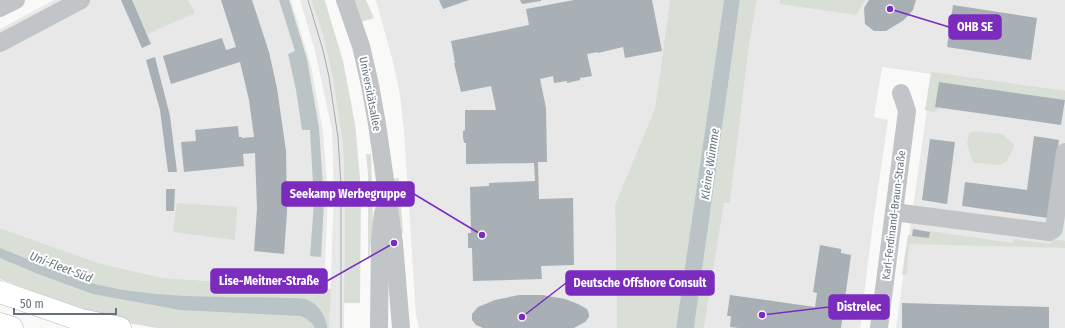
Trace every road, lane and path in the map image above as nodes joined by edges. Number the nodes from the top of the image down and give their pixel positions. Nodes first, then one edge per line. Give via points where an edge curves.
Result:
1 (16, 0) edge
2 (81, 0) edge
3 (345, 0) edge
4 (0, 8) edge
5 (0, 43) edge
6 (901, 94) dead end
7 (1065, 152) edge
8 (386, 190) junction
9 (894, 212) junction
10 (0, 292) edge
11 (0, 324) edge
12 (12, 328) edge
13 (120, 328) edge
14 (378, 328) edge
15 (401, 328) edge
16 (879, 328) edge

1 - 4 street
2 - 5 street
3 - 8 street, Universitätsallee via 361,46 370,85
6 - 9 street, Karl-Ferdinand-Braun-Straße via 907,111
7 - 9 street via 1054,229 1049,232
8 - 14 street, Universitätsallee via 380,238
8 - 15 street, Universitätsallee via 394,243
9 - 16 street, Karl-Ferdinand-Braun-Straße
10 - 13 main road via 81,320
11 - 12 main road

